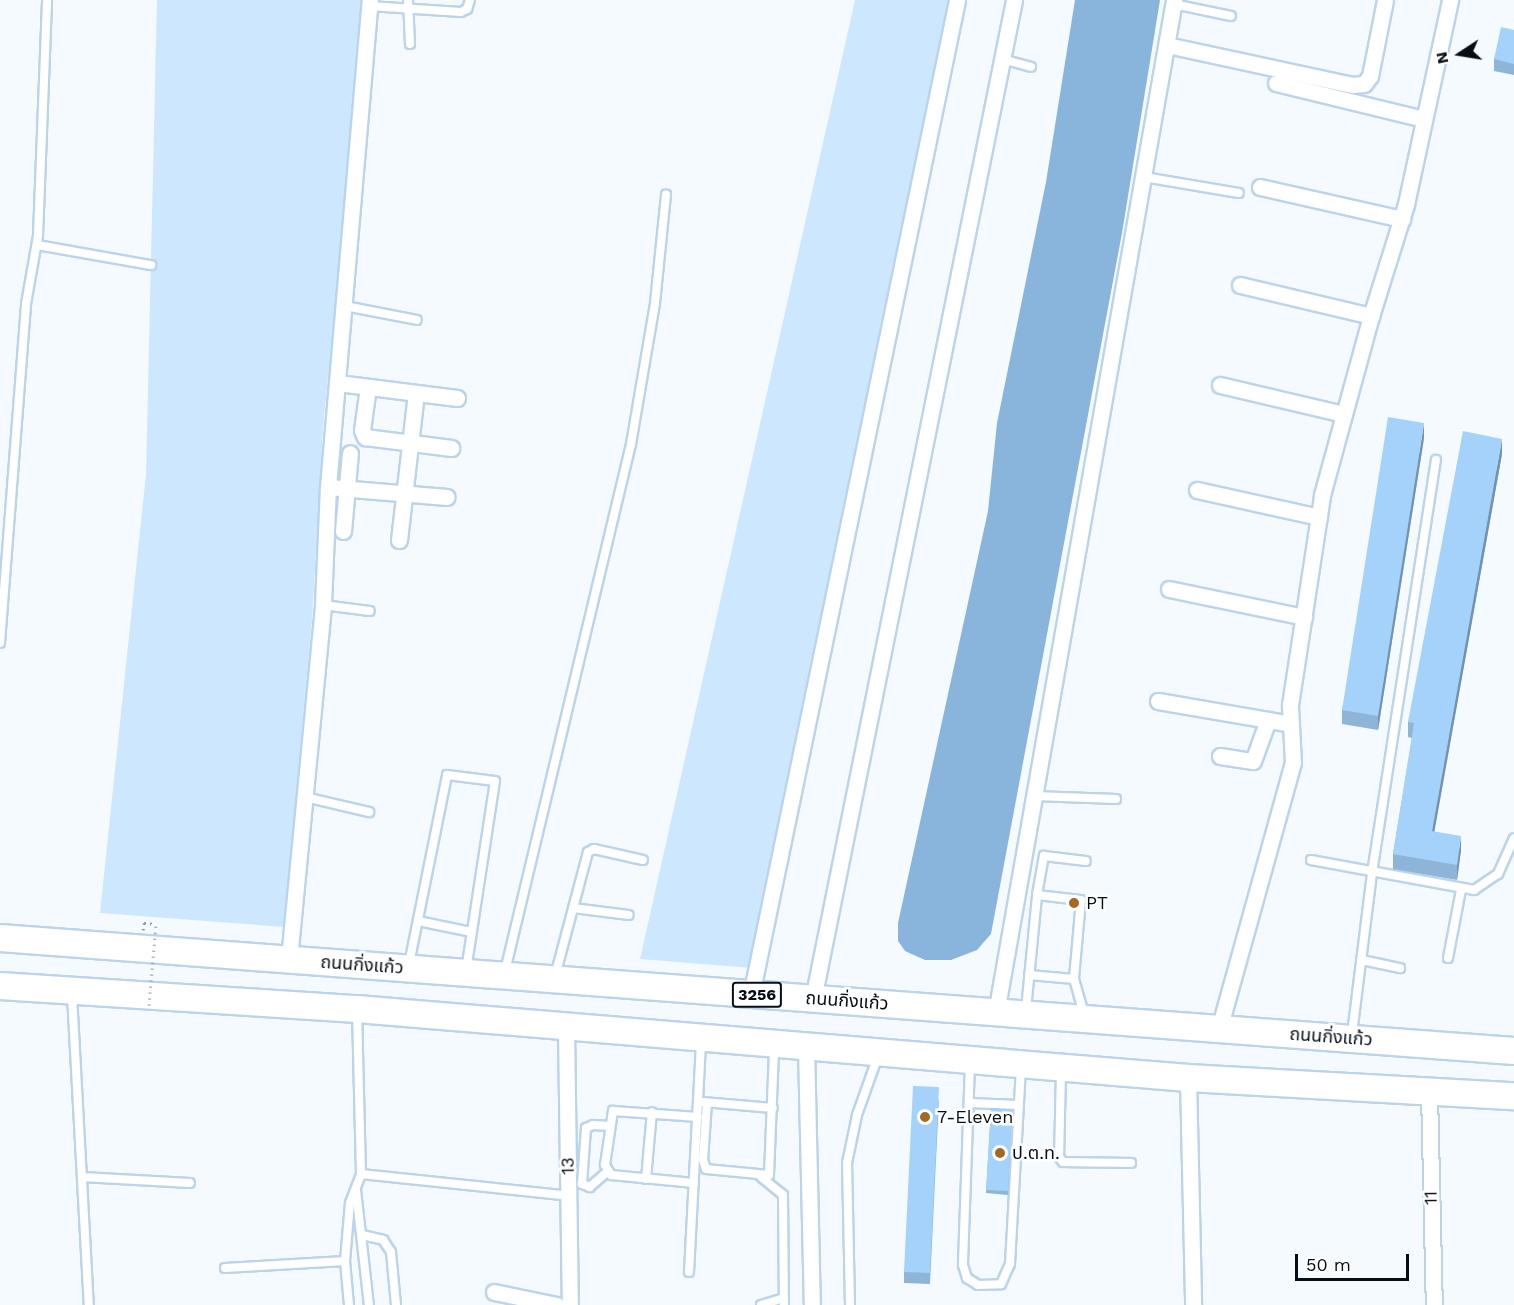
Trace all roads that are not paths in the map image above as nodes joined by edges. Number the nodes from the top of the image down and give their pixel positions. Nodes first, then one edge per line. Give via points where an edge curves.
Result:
1 (47, 0) edge
2 (470, 0) edge
3 (957, 0) edge
4 (1014, 0) edge
5 (1385, 0) edge
6 (1449, 0) edge
7 (1173, 2) edge
8 (370, 3) edge
9 (408, 4) edge
10 (1231, 16) dead end
11 (410, 44) dead end
12 (1167, 45) junction
13 (1002, 59) junction
14 (1031, 67) dead end
15 (1276, 83) dead end
16 (1424, 119) junction
17 (1144, 177) junction
18 (1260, 187) dead end
19 (1239, 193) dead end
20 (666, 195) dead end
21 (1402, 219) junction
22 (37, 245) junction
23 (151, 265) dead end
24 (1240, 285) dead end
25 (345, 306) junction
26 (1371, 316) junction
27 (417, 320) dead end
28 (338, 383) junction
29 (1220, 385) dead end
30 (368, 387) junction
31 (416, 393) junction
32 (457, 398) dead end
33 (1344, 414) junction
34 (408, 443) junction
35 (451, 448) dead end
36 (350, 453) dead end
37 (1436, 460) dead end
38 (328, 487) junction
39 (347, 489) junction
40 (1197, 490) dead end
41 (402, 493) junction
42 (447, 497) dead end
43 (1319, 517) junction
44 (343, 531) dead end
45 (399, 540) dead end
46 (1169, 589) dead end
47 (323, 605) junction
48 (370, 611) dead end
49 (1304, 617) junction
50 (0, 643) edge
51 (1158, 701) dead end
52 (1268, 720) junction
53 (1291, 724) junction
54 (1220, 756) dead end
55 (1034, 796) junction
56 (305, 797) junction
57 (1116, 799) dead end
58 (369, 812) dead end
59 (1514, 838) edge
60 (1311, 860) dead end
61 (643, 861) dead end
62 (1086, 861) dead end
63 (1372, 873) junction
64 (1461, 890) junction
65 (1037, 895) junction
66 (573, 908) junction
67 (629, 915) dead end
68 (418, 921) junction
69 (471, 932) junction
70 (0, 938) edge
71 (1448, 958) dead end
72 (289, 959) junction
73 (1362, 960) junction
74 (408, 968) junction
75 (1400, 968) dead end
76 (466, 972) junction
77 (504, 975) junction
78 (1029, 975) junction
79 (1074, 979) junction
80 (554, 981) junction
81 (0, 986) edge
82 (72, 991) junction
83 (751, 995) junction
84 (813, 999) junction
85 (357, 1009) junction
86 (996, 1012) junction
87 (1025, 1014) junction
88 (1085, 1018) junction
89 (566, 1028) junction
90 (1219, 1029) junction
91 (701, 1038) junction
92 (1352, 1039) junction
93 (774, 1043) junction
94 (806, 1047) junction
95 (1514, 1051) edge
96 (880, 1052) junction
97 (970, 1059) junction
98 (1021, 1064) junction
99 (1061, 1066) junction
100 (1188, 1078) junction
101 (1429, 1091) junction
102 (1514, 1096) edge
103 (703, 1102) junction
104 (969, 1103) junction
105 (1019, 1105) junction
106 (773, 1108) junction
107 (652, 1112) junction
108 (698, 1117) junction
109 (610, 1126) junction
110 (1131, 1163) dead end
111 (607, 1172) junction
112 (361, 1174) junction
113 (82, 1177) junction
114 (761, 1177) junction
115 (646, 1179) junction
116 (190, 1183) dead end
117 (694, 1183) junction
118 (355, 1188) junction
119 (569, 1196) junction
120 (362, 1235) junction
121 (345, 1261) junction
122 (225, 1268) dead end
123 (688, 1272) dead end
124 (494, 1292) dead end
125 (784, 1301) edge
126 (89, 1305) edge
127 (349, 1305) edge
128 (369, 1305) edge
129 (396, 1305) edge
130 (557, 1305) edge
131 (570, 1305) edge
132 (760, 1305) edge
133 (812, 1305) edge
134 (850, 1305) edge
135 (1193, 1305) edge
136 (1434, 1305) edge

1 - 22 lane
2 - 9 lane via 461,12
3 - 83 street
4 - 13 street
5 - 12 street via 1370,76 1364,84 1352,85
6 - 16 street
7 - 10 lane
7 - 12 street
8 - 9 lane
8 - 25 street
9 - 11 lane
12 - 17 street
13 - 14 lane
13 - 84 street
15 - 16 street
16 - 21 street
17 - 19 lane
17 - 55 street
18 - 21 street
20 - 77 lane via 654,303 631,444
21 - 26 street
22 - 23 lane
22 - 50 lane via 26,304
24 - 26 street
25 - 27 lane
25 - 28 street
26 - 33 street
28 - 30 street
28 - 38 street
29 - 33 street
30 - 31 street
30 - 34 street via 362,435
31 - 32 street
31 - 34 street
33 - 43 street
34 - 35 street
34 - 41 street
36 - 39 street
37 - 63 lane
38 - 39 street
38 - 47 street
39 - 41 street
39 - 44 street
40 - 43 street
41 - 42 street
41 - 45 street
43 - 49 street
46 - 49 street
47 - 48 lane
47 - 56 street
49 - 53 street via 1290,705
51 - 52 street
52 - 53 street
52 - 54 street via 1253,761
53 - 90 street via 1293,764
55 - 57 lane
55 - 86 street
56 - 58 lane
56 - 72 street
59 - 64 lane via 1505,865 1493,879 1480,888
60 - 63 lane
61 - 66 lane via 594,849 588,852
62 - 65 lane via 1044,856
63 - 64 lane
63 - 73 lane
64 - 71 lane
65 - 78 lane
65 - 79 lane via 1081,900
66 - 67 lane
66 - 80 lane
68 - 69 lane
68 - 69 lane via 447,775 495,781
68 - 74 lane
69 - 76 lane
70 - 72 main road, ถนนกิ่งแก้ว / 3256
72 - 74 main road, ถนนกิ่งแก้ว / 3256
73 - 75 lane
73 - 92 lane
74 - 76 main road, ถนนกิ่งแก้ว / 3256
76 - 77 main road, ถนนกิ่งแก้ว / 3256
77 - 80 main road, ถนนกิ่งแก้ว / 3256
78 - 79 lane
78 - 87 lane
79 - 88 lane
80 - 83 main road, ถนนกิ่งแก้ว / 3256
81 - 82 main road
82 - 85 main road
82 - 113 lane
83 - 84 main road, ถนนกิ่งแก้ว / 3256
84 - 86 main road, ถนนกิ่งแก้ว / 3256
85 - 89 main road
85 - 112 lane
86 - 87 main road, ถนนกิ่งแก้ว / 3256
87 - 88 main road, ถนนกิ่งแก้ว / 3256
88 - 90 main road, ถนนกิ่งแก้ว / 3256
89 - 91 main road
89 - 119 street, 13
90 - 92 main road, ถนนกิ่งแก้ว / 3256
91 - 93 main road
91 - 103 lane
92 - 95 main road, ถนนกิ่งแก้ว / 3256
93 - 94 main road
93 - 106 lane
94 - 96 main road
94 - 133 street
96 - 97 main road
96 - 134 lane via 857,1115 846,1163
97 - 98 main road
97 - 104 lane
98 - 99 main road
98 - 105 lane
99 - 100 main road
99 - 110 lane via 1059,1156 1063,1162
100 - 101 main road
100 - 135 street
101 - 102 main road
101 - 136 street, 11
103 - 106 lane
103 - 108 lane
103 - 114 lane via 706,1169
104 - 105 lane
104 - 105 lane via 963,1265 972,1283 994,1286 1004,1281 1010,1264
106 - 114 lane via 772,1170
107 - 108 lane
107 - 109 lane via 618,1109 613,1111
107 - 115 lane
108 - 117 lane
109 - 111 lane
109 - 111 lane via 586,1128 582,1184 590,1187
111 - 115 lane
112 - 118 lane
112 - 119 lane
113 - 116 lane
113 - 126 lane
114 - 125 lane via 783,1195
115 - 117 lane
117 - 123 lane
118 - 120 lane
118 - 121 lane
119 - 131 street, 13
120 - 128 lane
120 - 129 lane via 383,1240 391,1252
121 - 122 lane
121 - 127 lane
124 - 130 street
125 - 132 lane

